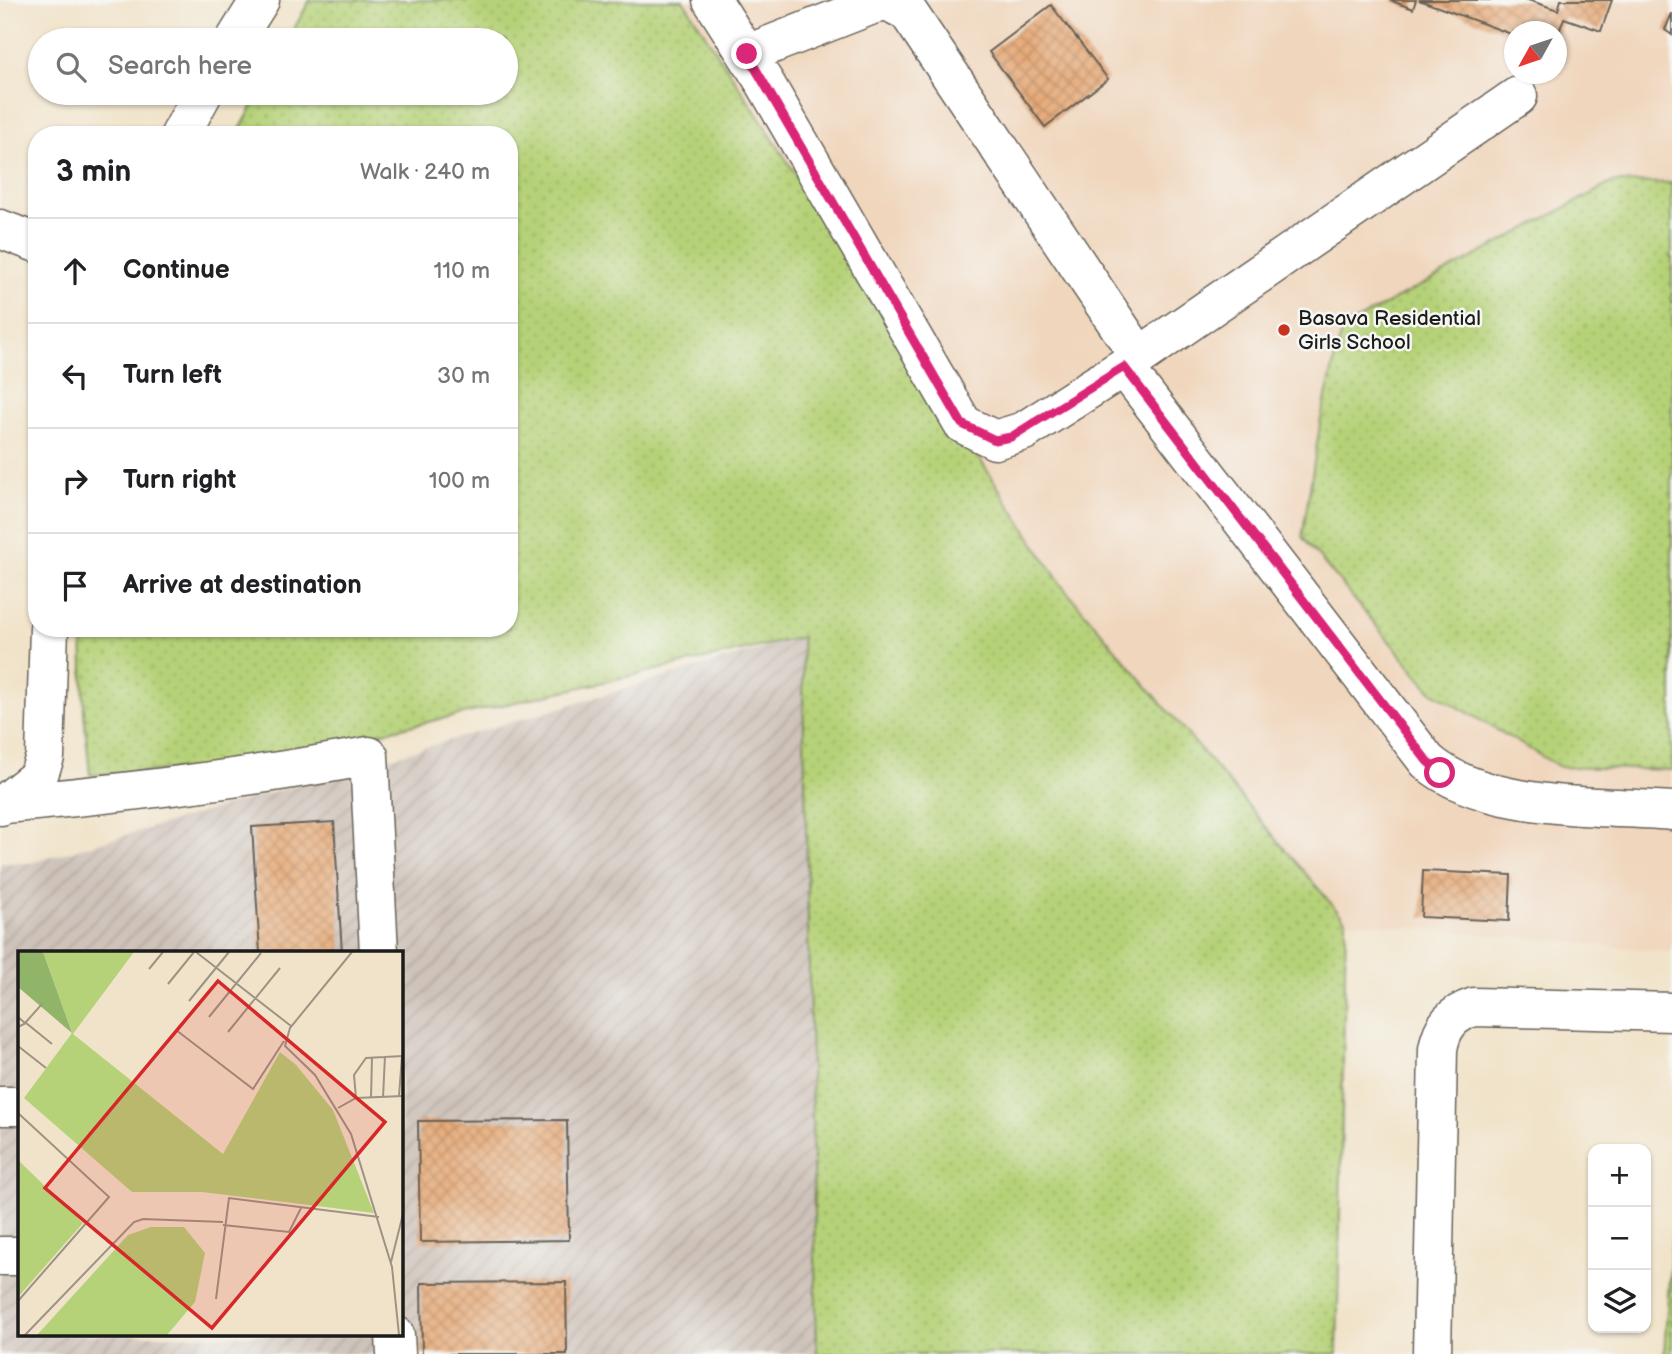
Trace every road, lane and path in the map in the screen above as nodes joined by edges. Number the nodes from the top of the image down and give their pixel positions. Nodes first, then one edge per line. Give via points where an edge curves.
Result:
1 (260, 0) edge
2 (712, 0) edge
3 (242, 28) edge
4 (747, 54) junction
5 (1518, 96) dead end
6 (196, 105) edge
7 (185, 126) edge
8 (1131, 362) junction
9 (49, 637) edge
10 (3, 805) edge
11 (1672, 811) edge
12 (379, 951) edge
13 (1672, 1012) edge
14 (0, 1106) edge
15 (18, 1106) edge
16 (0, 1256) edge
17 (18, 1256) edge
18 (395, 1336) edge
19 (396, 1354) edge
20 (1432, 1354) edge

1 - 3 street
2 - 4 street
4 - 8 street via 885,1 908,12
4 - 8 street via 962,424 995,440 1011,437
5 - 8 street
6 - 7 street
8 - 11 street via 1440,773 1502,797
9 - 10 street via 45,757 38,778
10 - 12 street via 286,772 369,756
13 - 20 street via 1474,1007 1447,1023 1438,1049
14 - 15 street
16 - 17 street
18 - 19 street

